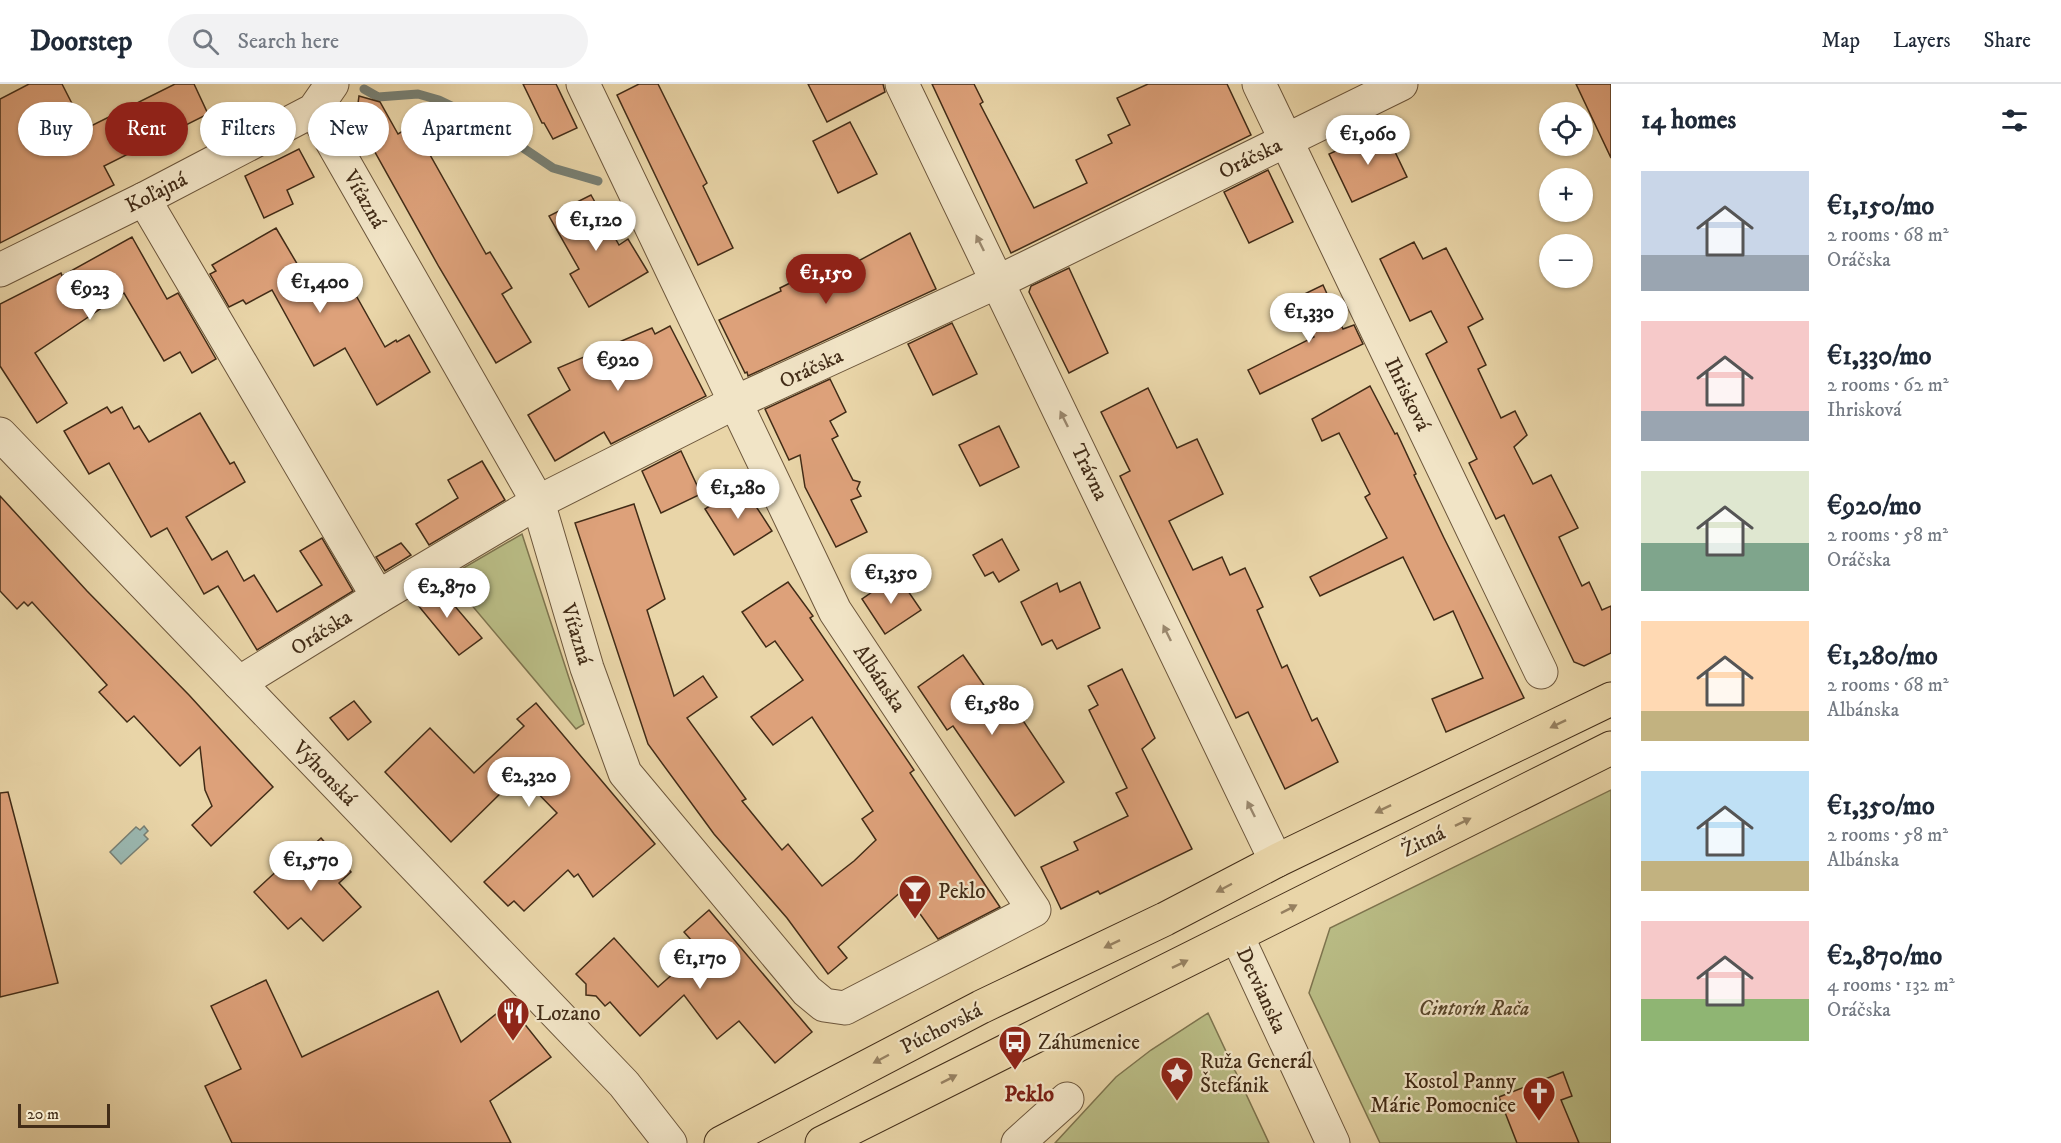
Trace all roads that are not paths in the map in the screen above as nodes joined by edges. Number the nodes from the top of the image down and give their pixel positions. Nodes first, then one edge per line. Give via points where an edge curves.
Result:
1 (332, 84) edge
2 (583, 84) edge
3 (903, 84) edge
4 (1259, 84) edge
5 (1401, 84) edge
6 (320, 102) edge
7 (308, 113) edge
8 (1286, 140) junction
9 (340, 156) edge
10 (144, 199) junction
11 (0, 270) edge
12 (998, 281) junction
13 (736, 402) junction
14 (0, 434) edge
15 (538, 502) junction
16 (378, 597) junction
17 (1541, 672) dead end
18 (239, 683) junction
19 (1611, 699) edge
20 (1611, 748) edge
21 (1276, 861) junction
22 (1165, 919) junction
23 (1237, 936) junction
24 (946, 955) joint
25 (1066, 1099) dead end
26 (670, 1143) edge
27 (721, 1143) edge
28 (822, 1143) edge
29 (1018, 1143) edge
30 (1333, 1143) edge

1 - 6 street, Koľajná
2 - 13 street, Albánska
12 -> 3 street, Trávna
4 - 8 street, Ihrisková
5 - 8 street, Oráčska
7 - 10 street, Koľajná
8 - 12 street, Oráčska
8 - 17 street, Ihrisková
9 - 15 street, Víťazná
10 - 11 street, Koľajná
10 - 16 street
12 - 13 street, Oráčska
21 -> 12 street, Trávna
13 - 15 street, Oráčska
13 - 24 street, Albánska via 835,611 1034,910
14 - 18 street, Výhonská
15 - 16 street, Oráčska
15 - 24 street, Víťazná via 587,668 625,773 807,991 824,1005 845,1008
16 - 18 street, Oráčska
18 - 26 street, Výhonská via 617,1077
19 -> 21 main road
23 -> 20 main road, Žitná
21 -> 22 main road, Púchovská
21 - 23 main road
22 - 23 main road
22 -> 27 main road, Púchovská via 981,1007
28 -> 23 main road
23 - 30 street, Detvianska
25 - 29 street

